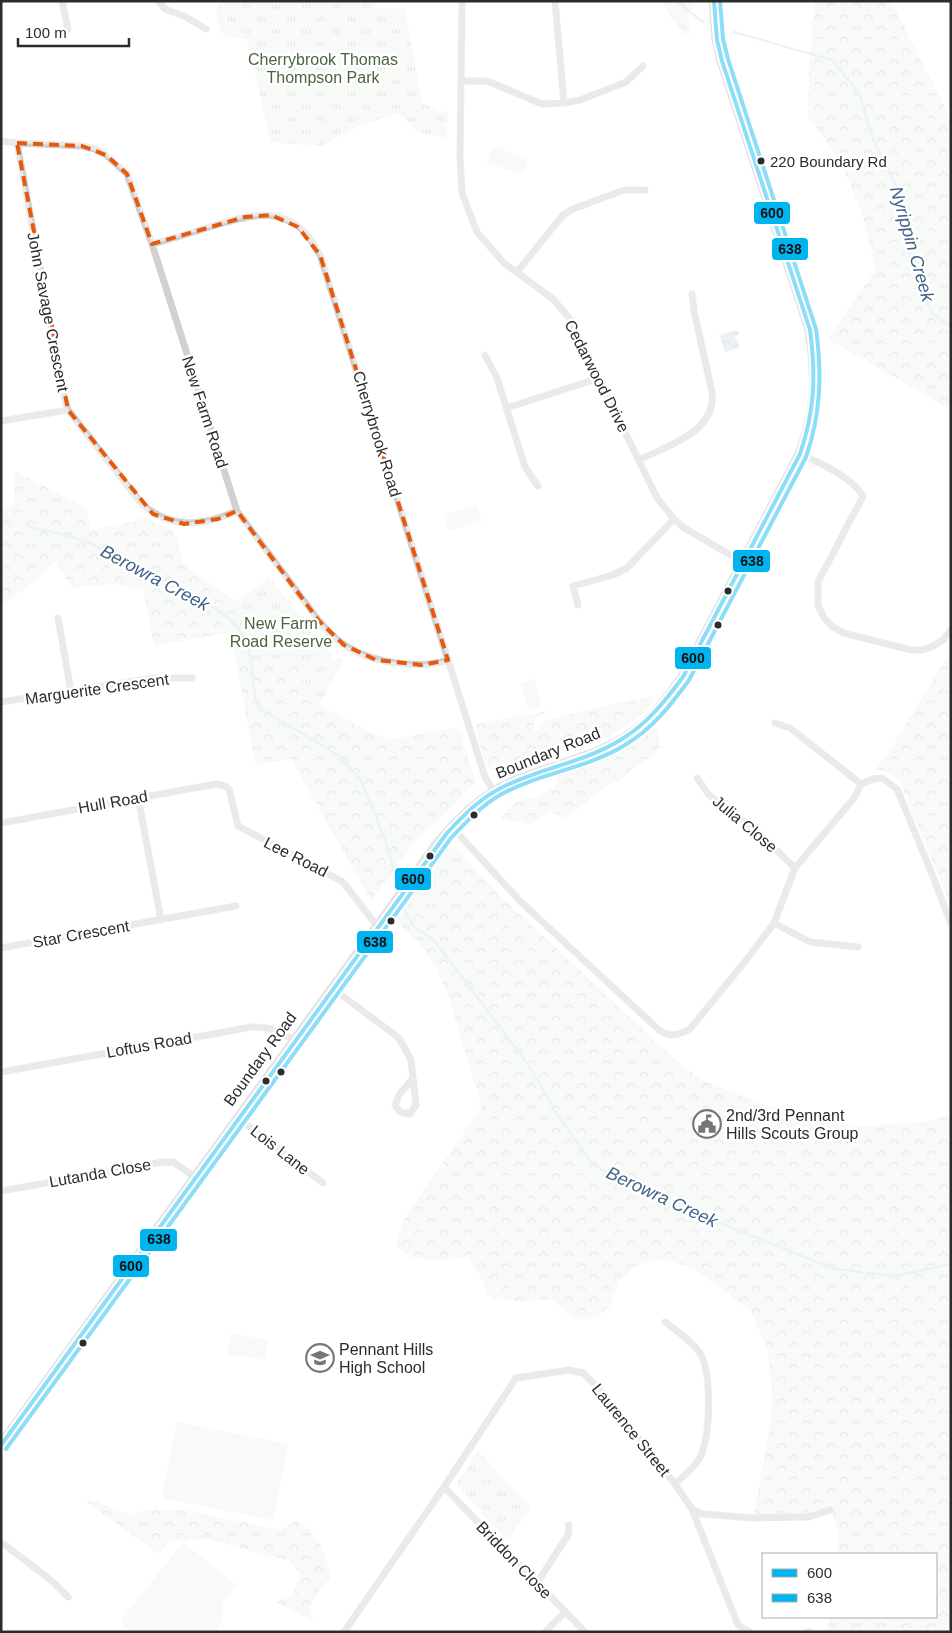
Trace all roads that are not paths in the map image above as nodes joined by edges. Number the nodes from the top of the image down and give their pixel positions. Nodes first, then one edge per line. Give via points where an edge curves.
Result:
1 (62, 1) edge
2 (158, 1) edge
3 (462, 1) edge
4 (555, 1) edge
5 (714, 1) edge
6 (68, 29) dead end
7 (206, 29) dead end
8 (642, 66) dead end
9 (462, 80) junction
10 (564, 103) junction
11 (1, 141) edge
12 (17, 144) junction
13 (645, 190) dead end
14 (152, 244) junction
15 (517, 272) junction
16 (692, 294) dead end
17 (485, 355) dead end
18 (599, 378) junction
19 (507, 408) junction
20 (68, 410) junction
21 (1, 422) edge
22 (800, 454) junction
23 (639, 460) junction
24 (538, 486) dead end
25 (237, 511) junction
26 (674, 519) junction
27 (742, 562) junction
28 (578, 604) dead end
29 (58, 618) dead end
30 (951, 630) edge
31 (448, 660) junction
32 (192, 678) dead end
33 (71, 691) junction
34 (1, 702) edge
35 (776, 723) dead end
36 (697, 778) dead end
37 (861, 784) junction
38 (225, 786) joint
39 (494, 792) junction
40 (138, 798) junction
41 (1, 823) edge
42 (452, 827) junction
43 (795, 868) junction
44 (236, 906) dead end
45 (161, 920) junction
46 (774, 923) junction
47 (951, 924) edge
48 (377, 926) junction
49 (858, 947) dead end
50 (1, 948) edge
51 (332, 988) junction
52 (294, 1040) junction
53 (1, 1072) edge
54 (413, 1078) junction
55 (238, 1118) junction
56 (195, 1177) junction
57 (323, 1183) dead end
58 (1, 1191) edge
59 (665, 1322) dead end
60 (1, 1445) edge
61 (676, 1484) junction
62 (444, 1487) junction
63 (692, 1509) junction
64 (830, 1510) dead end
65 (569, 1525) dead end
66 (1, 1542) edge
67 (537, 1583) junction
68 (68, 1597) dead end
69 (565, 1612) junction
70 (345, 1630) edge
71 (355, 1632) edge
72 (546, 1632) edge
73 (585, 1632) edge
74 (750, 1632) edge

1 - 6 street
2 - 7 street via 166,10
3 - 9 street, Cedarwood Drive
4 - 10 street
5 - 22 main road, Boundary Road via 716,40 722,61 810,330 815,387 810,430
8 - 10 street via 626,82
9 - 10 street via 487,82 542,104
9 - 15 street, Cedarwood Drive via 462,193 477,232 504,263
11 - 12 street, New Farm Road
12 - 14 street, New Farm Road via 82,146 106,154 127,174
12 - 20 street, John Savage Crescent
13 - 15 street via 624,190 563,215
14 - 25 street, New Farm Road
14 - 31 street, Cherrybrook Road via 257,215 287,220 307,235 320,255
15 - 18 street, Cedarwood Drive via 553,299 570,319
16 - 23 street via 712,406 698,431
17 - 19 street
18 - 19 street
18 - 23 street, Cedarwood Drive
19 - 24 street via 525,467
20 - 21 street
20 - 25 street, John Savage Crescent via 153,514 184,524 218,519
22 - 27 main road, Boundary Road
22 - 30 street via 827,466 859,489 863,496 818,582 818,605 824,618 844,633 911,650 935,645
23 - 26 street, Cedarwood Drive via 657,498
25 - 31 street, New Farm Road via 326,630 344,645 364,656 386,662 431,665
26 - 27 street, Cedarwood Drive via 693,534
26 - 28 street via 627,568 573,586
27 - 39 main road, Boundary Road via 683,677 654,715 614,744 561,766 529,775
29 - 33 street
31 - 39 street, Cherrybrook Road via 485,777
32 - 33 street, Marguerite Crescent via 154,678
33 - 34 street, Marguerite Crescent
35 - 37 street via 790,728
36 - 43 street, Julia Close via 709,795 759,833
37 - 43 street via 855,796
37 - 47 street via 882,778 898,789
38 - 40 street, Hull Road via 216,784
38 - 48 street, Lee Road via 230,792 238,826 343,882
39 - 42 main road, Boundary Road
40 - 41 street, Hull Road
40 - 45 street
42 - 46 street via 520,900 664,1034 676,1035 690,1029
42 - 48 main road, Boundary Road
43 - 46 street
44 - 45 street, Star Crescent
45 - 50 street, Star Crescent
46 - 49 street via 810,942
48 - 51 main road, Boundary Road
51 - 52 main road, Boundary Road
51 - 54 street via 399,1038 411,1060
52 - 53 street, Loftus Road via 276,1029 252,1027
52 - 55 main road, Boundary Road
54 - 54 street via 416,1104 410,1114 400,1112 395,1104
55 - 56 main road, Boundary Road
55 - 57 street, Lois Lane
56 - 58 street, Lutanda Close via 173,1162 163,1162
56 - 60 main road, Boundary Road
59 - 61 street via 691,1342 700,1353 706,1372 706,1440 698,1461
61 - 62 street, Laurence Street via 599,1389 583,1373 569,1370 516,1378
61 - 63 street, Laurence Street
62 - 67 street, Briddon Close
62 - 70 street, Laurence Street
63 - 64 street via 703,1514 753,1518 809,1517
63 - 74 street, Laurence Street via 738,1625
65 - 67 street via 568,1535
66 - 68 street
67 - 69 street, Briddon Close
69 - 72 street
69 - 73 street, Briddon Close
70 - 71 street

